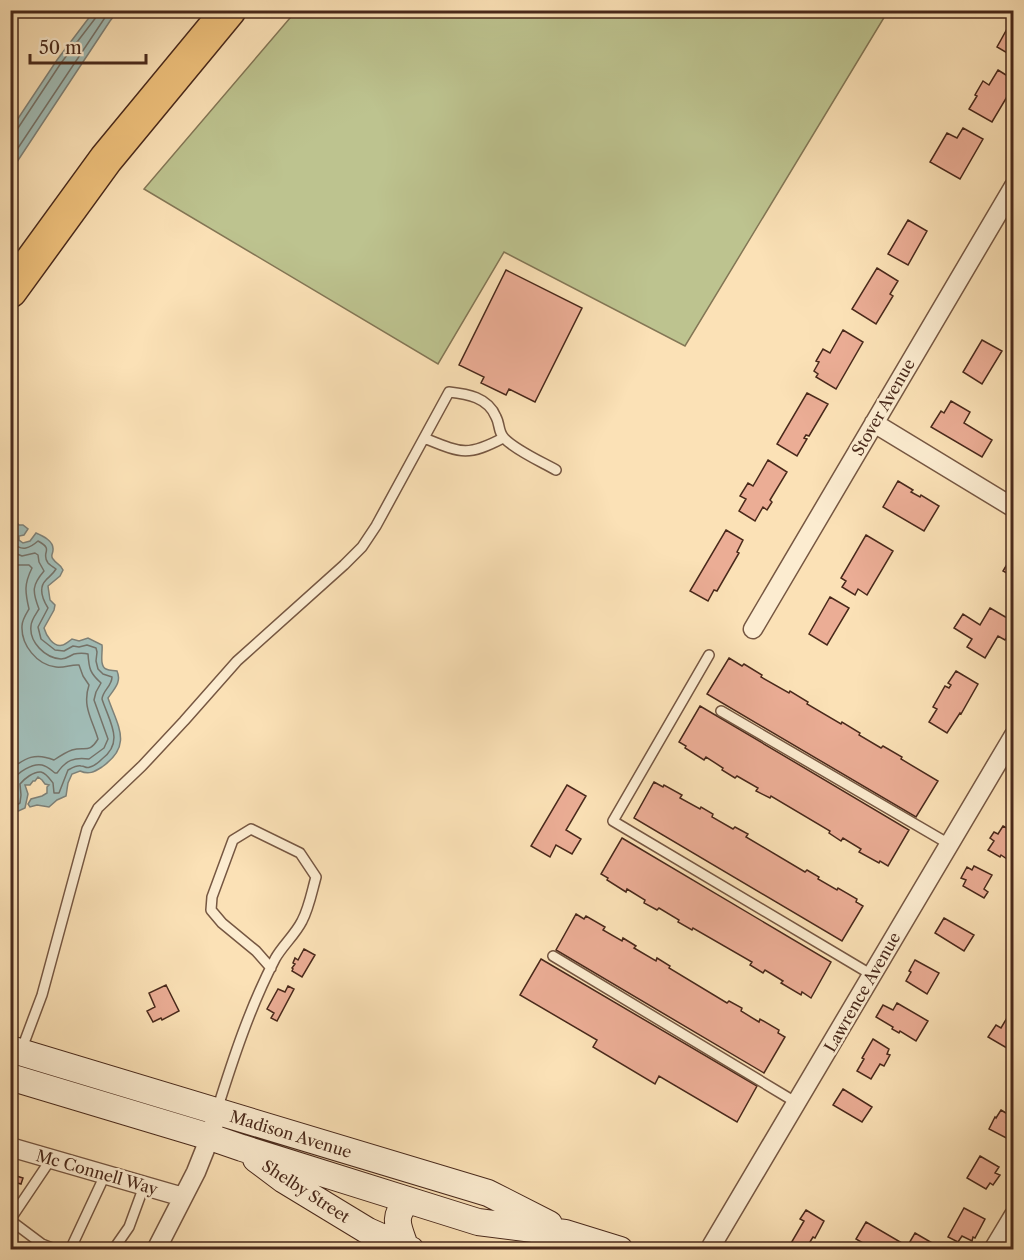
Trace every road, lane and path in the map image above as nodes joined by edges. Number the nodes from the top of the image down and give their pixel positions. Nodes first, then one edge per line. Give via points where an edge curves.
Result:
1 (229, 10) edge
2 (1014, 186) edge
3 (10, 291) edge
4 (874, 423) junction
5 (424, 438) junction
6 (503, 438) junction
7 (556, 470) dead end
8 (1014, 508) edge
9 (753, 629) dead end
10 (709, 655) dead end
11 (721, 711) dead end
12 (1014, 735) edge
13 (949, 844) junction
14 (553, 956) dead end
15 (272, 968) junction
16 (872, 975) junction
17 (14, 1064) edge
18 (797, 1103) junction
19 (217, 1113) junction
20 (260, 1125) junction
21 (210, 1137) junction
22 (10, 1147) edge
23 (242, 1148) junction
24 (51, 1159) junction
25 (319, 1172) junction
26 (105, 1174) junction
27 (144, 1186) junction
28 (183, 1197) junction
29 (408, 1200) junction
30 (1014, 1215) edge
31 (11, 1220) edge
32 (565, 1233) junction
33 (408, 1248) edge
34 (57, 1250) edge
35 (70, 1250) edge
36 (113, 1250) edge
37 (156, 1250) edge
38 (620, 1250) edge
39 (711, 1250) edge
40 (993, 1250) edge

1 - 3 highway via 106,159
2 - 4 street, Stover Avenue
4 - 8 street
4 - 9 street, Stover Avenue
5 - 6 lane via 463,451
5 - 6 lane via 449,392 488,404
5 - 17 lane via 362,547 237,661 142,766 98,808 87,829 42,995
6 - 7 lane
10 - 16 lane via 612,821
11 - 13 lane
12 - 13 street, Lawrence Avenue
13 - 16 street, Lawrence Avenue
14 - 18 lane
15 - 15 lane via 302,921 316,877 300,853 251,830 233,840 211,910
15 - 19 lane via 231,1064
16 - 18 street, Lawrence Avenue
17 - 19 main road, Madison Avenue
17 - 21 main road, Madison Avenue
18 - 39 street, Lawrence Avenue
19 - 20 main road, Madison Avenue
19 - 21 street
20 - 25 main road, Shelby Street via 283,1139
20 - 32 main road, Madison Avenue via 488,1193
21 - 23 main road, Madison Avenue
21 - 28 street
22 - 24 street, Mc Connell Way
23 - 25 main road, Madison Avenue
23 - 33 main road, Shelby Street via 284,1180 368,1231
24 - 26 street, Mc Connell Way
24 - 31 lane
25 - 29 main road, Madison Avenue
25 - 33 main road, Shelby Street
26 - 27 street, Mc Connell Way
26 - 35 lane
27 - 28 street, Mc Connell Way
27 - 36 lane via 129,1227
28 - 37 street
29 - 32 main road, Madison Avenue via 478,1222
29 - 33 main road via 400,1210 397,1224
30 - 40 street
31 - 34 lane via 42,1244
32 - 38 main road, Madison Avenue

